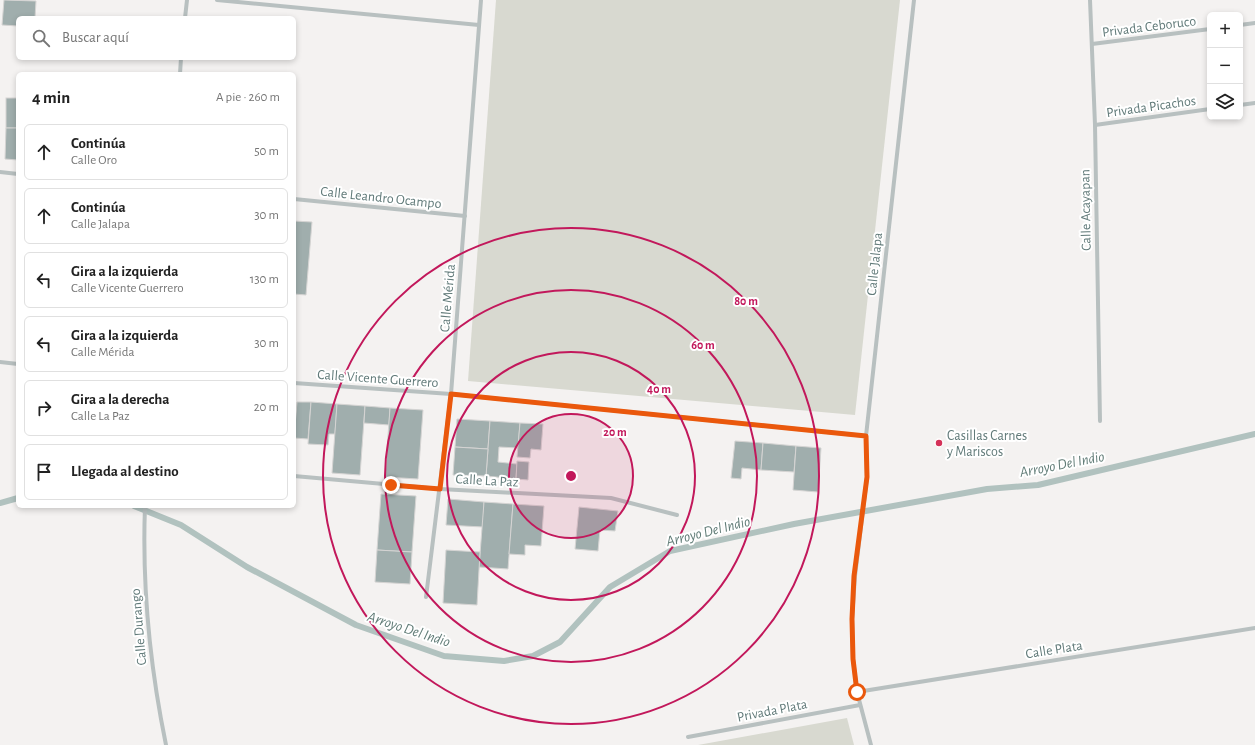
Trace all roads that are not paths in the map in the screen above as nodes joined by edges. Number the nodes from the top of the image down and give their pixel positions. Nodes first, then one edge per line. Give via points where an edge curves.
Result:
1 (187, 0) edge
2 (217, 0) edge
3 (480, 0) edge
4 (914, 0) edge
5 (1090, 0) edge
6 (185, 16) edge
7 (1255, 23) edge
8 (479, 25) junction
9 (1243, 25) edge
10 (1207, 29) edge
11 (1092, 44) junction
12 (181, 60) edge
13 (180, 72) edge
14 (1255, 103) edge
15 (1243, 105) edge
16 (1207, 109) edge
17 (1095, 125) junction
18 (0, 172) edge
19 (16, 174) edge
20 (296, 200) edge
21 (465, 216) junction
22 (0, 362) edge
23 (16, 364) edge
24 (296, 383) edge
25 (451, 394) junction
26 (1100, 421) dead end
27 (866, 436) junction
28 (296, 476) edge
29 (440, 489) junction
30 (145, 508) edge
31 (677, 514) dead end
32 (426, 597) dead end
33 (1255, 628) edge
34 (857, 692) junction
35 (860, 705) junction
36 (688, 737) dead end
37 (166, 745) edge
38 (871, 745) edge

1 - 6 street
2 - 8 street
3 - 8 street, Calle Mérida
4 - 27 street, Calle Jalapa
5 - 11 street, Calle Acayapan
7 - 9 street
8 - 21 street, Calle Mérida
10 - 11 street, Privada Ceboruco
11 - 17 street, Calle Acayapan
12 - 13 street
14 - 15 street
16 - 17 street, Privada Picachos
17 - 26 street, Calle Acayapan
18 - 19 street
20 - 21 street, Calle Leandro Ocampo
21 - 25 street, Calle Mérida
22 - 23 street
24 - 25 street, Calle Vicente Guerrero
25 - 27 street, Calle Vicente Guerrero
25 - 29 street, Calle Mérida
27 - 34 street, Calle Jalapa via 867,477 852,619
28 - 29 street, Calle La Paz
29 - 31 street, Calle La Paz via 611,498
29 - 32 street, Calle Mérida
30 - 37 street, Calle Durango via 143,558 154,675
33 - 34 street, Calle Plata
34 - 35 street, Calle Jalapa
35 - 36 street, Privada Plata
35 - 38 street, Calle Jalapa

